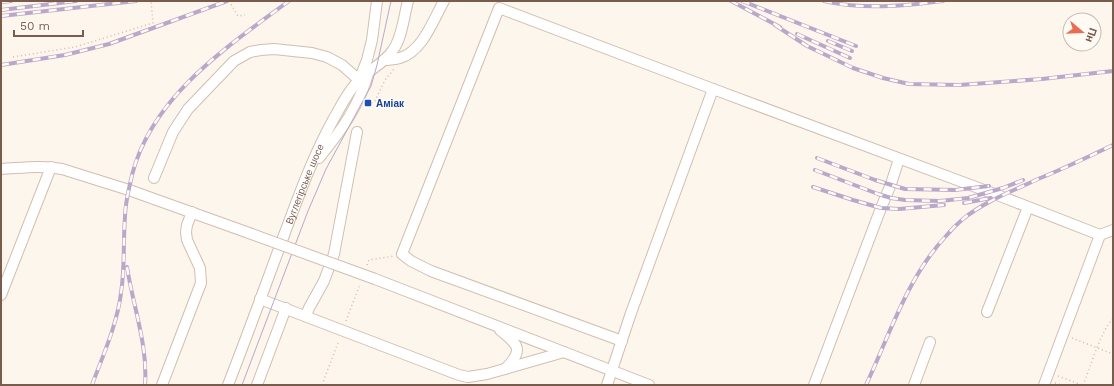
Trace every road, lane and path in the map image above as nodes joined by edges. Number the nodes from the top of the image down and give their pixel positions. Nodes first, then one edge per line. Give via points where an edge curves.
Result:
1 (151, 1) edge
2 (229, 1) edge
3 (377, 1) edge
4 (408, 1) edge
5 (444, 1) edge
6 (245, 15) dead end
7 (408, 54) junction
8 (13, 57) dead end
9 (383, 61) junction
10 (369, 70) junction
11 (359, 80) junction
12 (712, 89) junction
13 (368, 103) dead end
14 (357, 132) dead end
15 (899, 159) junction
16 (311, 166) junction
17 (51, 167) junction
18 (1, 170) edge
19 (154, 178) dead end
20 (1028, 207) junction
21 (192, 212) junction
22 (1113, 230) edge
23 (1100, 235) junction
24 (402, 254) junction
25 (366, 267) dead end
26 (361, 281) dead end
27 (1, 295) edge
28 (260, 299) junction
29 (286, 308) junction
30 (987, 312) dead end
31 (306, 316) junction
32 (1113, 318) edge
33 (493, 324) junction
34 (343, 330) junction
35 (1063, 334) junction
36 (622, 341) junction
37 (930, 342) dead end
38 (1097, 348) junction
39 (564, 352) junction
40 (1113, 354) edge
41 (505, 369) junction
42 (612, 370) junction
43 (1048, 372) junction
44 (162, 385) edge
45 (228, 385) edge
46 (257, 385) edge
47 (322, 385) edge
48 (607, 385) edge
49 (649, 385) edge
50 (814, 385) edge
51 (914, 385) edge
52 (1044, 385) edge
53 (1083, 385) edge

1 - 8 path via 153,23 75,47
2 - 6 path via 238,16
3 - 11 street via 372,40
4 - 9 street, Вуглегірське шосе via 397,45
5 - 7 street via 422,41
7 - 9 street
7 - 13 path via 386,80 374,103
9 - 10 street, Вуглегірське шосе
10 - 11 street, Вуглегірське шосе
10 - 16 street via 362,94 348,120
11 - 16 street, Вуглегірське шосе via 333,121
11 - 19 street via 342,65 312,53 274,49 250,52 234,61 188,109 173,132
12 - 15 street
12 - 24 street via 499,8
12 - 36 street
14 - 31 street via 334,254
15 - 20 street
15 - 50 street
16 - 28 street, Вуглегірське шосе
17 - 18 street
17 - 21 street
17 - 27 street
20 - 23 street
20 - 30 street
21 - 33 street, bridge via 376,278
21 - 44 street via 187,225 187,240 200,268 201,283
22 - 23 street
23 - 35 street
24 - 25 path via 369,260
24 - 36 street via 431,272
26 - 34 path
28 - 29 street
28 - 45 street, Вуглегірське шосе
29 - 31 street
29 - 46 street
31 - 34 street
32 - 38 path
33 - 39 street
33 - 41 street via 515,343 517,348 514,360
34 - 41 street via 459,375 476,376
34 - 47 path
35 - 38 path
35 - 43 street
36 - 42 street
37 - 51 street
38 - 40 path
38 - 53 path
39 - 41 street
39 - 42 street
42 - 48 street
42 - 49 street
43 - 52 street
43 - 53 path

